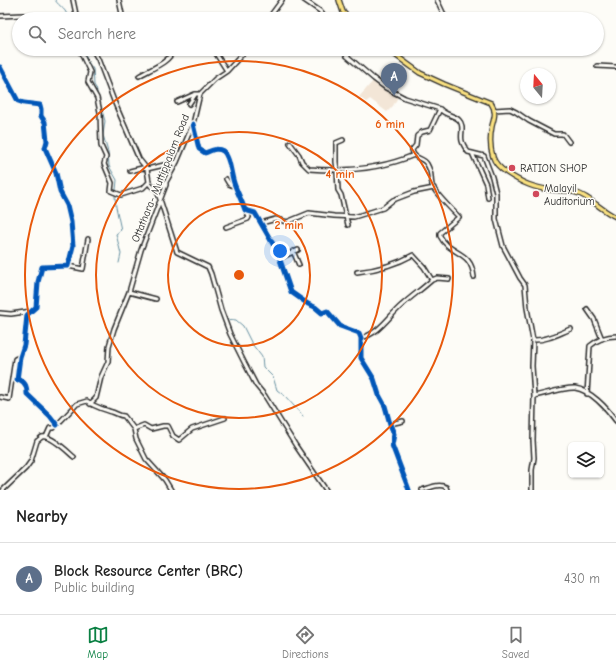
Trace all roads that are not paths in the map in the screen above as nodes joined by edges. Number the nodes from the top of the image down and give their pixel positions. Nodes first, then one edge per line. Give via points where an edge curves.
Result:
1 (73, 0) edge
2 (119, 0) edge
3 (282, 0) edge
4 (304, 0) edge
5 (339, 0) edge
6 (437, 0) edge
7 (76, 12) edge
8 (122, 12) edge
9 (273, 12) edge
10 (321, 12) edge
11 (343, 12) edge
12 (443, 12) edge
13 (12, 15) edge
14 (0, 16) edge
15 (82, 56) edge
16 (96, 56) edge
17 (171, 56) edge
18 (217, 56) edge
19 (241, 56) edge
20 (347, 56) edge
21 (397, 56) edge
22 (597, 66) dead end
23 (0, 67) edge
24 (616, 67) edge
25 (227, 71) junction
26 (211, 75) dead end
27 (139, 76) dead end
28 (215, 79) junction
29 (195, 94) junction
30 (200, 94) junction
31 (177, 102) dead end
32 (189, 104) dead end
33 (440, 109) junction
34 (494, 110) junction
35 (193, 124) junction
36 (343, 140) dead end
37 (569, 142) dead end
38 (290, 143) dead end
39 (491, 151) junction
40 (472, 153) junction
41 (414, 155) junction
42 (484, 156) junction
43 (177, 162) junction
44 (147, 169) junction
45 (337, 170) junction
46 (130, 171) dead end
47 (226, 179) dead end
48 (149, 182) junction
49 (166, 182) junction
50 (156, 187) junction
51 (236, 188) junction
52 (434, 188) junction
53 (488, 198) dead end
54 (161, 200) junction
55 (245, 210) junction
56 (346, 217) junction
57 (616, 217) edge
58 (261, 223) junction
59 (348, 225) dead end
60 (226, 227) dead end
61 (88, 239) dead end
62 (298, 250) dead end
63 (294, 251) junction
64 (280, 258) junction
65 (299, 265) dead end
66 (68, 266) junction
67 (357, 272) dead end
68 (474, 277) dead end
69 (449, 279) dead end
70 (432, 280) junction
71 (130, 292) junction
72 (156, 299) dead end
73 (587, 309) dead end
74 (32, 311) junction
75 (0, 313) edge
76 (571, 329) dead end
77 (616, 336) edge
78 (361, 338) junction
79 (602, 339) junction
80 (533, 340) junction
81 (21, 355) junction
82 (587, 394) junction
83 (534, 396) junction
84 (0, 397) edge
85 (90, 404) junction
86 (226, 418) dead end
87 (403, 421) dead end
88 (616, 421) edge
89 (390, 424) junction
90 (57, 425) dead end
91 (134, 429) junction
92 (46, 437) junction
93 (74, 457) dead end
94 (3, 490) edge
95 (171, 490) edge
96 (326, 490) edge
97 (409, 490) edge
98 (422, 490) edge
99 (447, 490) edge
100 (532, 490) edge

1 - 7 street
2 - 8 street
3 - 9 street
4 - 10 street
5 - 11 main road
6 - 12 street
13 - 14 street
15 - 48 street via 90,72 88,82 97,98 100,112 101,146 106,157 104,164 112,183 111,191 121,195 143,188
16 - 44 street via 140,159
17 - 27 street
18 - 25 street
19 - 25 street
20 - 33 street via 386,88 405,98
21 - 34 main road via 420,73 489,102
22 - 24 street
23 - 66 street via 18,101 40,105 41,116 45,122 45,148 56,173 71,222 73,246
25 - 28 street
26 - 28 street
28 - 30 street
29 - 30 street
29 - 31 street
29 - 32 street
30 - 35 street, Ottathara- Muttippalam Road
33 - 40 street via 448,116 460,120 463,130 462,142 468,152
33 - 41 street via 430,130 417,136 416,145 412,150
34 - 37 street via 516,112 554,134 563,134
34 - 39 main road via 496,116 492,127
35 - 43 street, Ottathara- Muttippalam Road
35 - 51 street via 199,149 205,153 216,149 226,154
36 - 45 street via 336,143
38 - 45 street via 309,169
39 - 42 street
39 - 57 main road via 500,168 529,186 575,192
40 - 42 street
40 - 53 street via 486,184
41 - 45 street via 377,166
41 - 52 street via 426,162 432,173
42 - 80 street via 496,194 496,219 503,246 525,285
43 - 44 street
43 - 49 street, Ottathara- Muttippalam Road
44 - 46 street
44 - 48 street
45 - 56 street via 338,190
47 - 51 street
48 - 50 street
49 - 50 street
49 - 54 street, Ottathara- Muttippalam Road
50 - 54 street
51 - 55 street
52 - 56 street via 393,200 383,208
52 - 68 street via 459,217 440,233 441,238 454,251 470,261
54 - 71 street, Ottathara- Muttippalam Road via 141,250
54 - 96 street via 177,252 208,267 230,334 256,385
55 - 58 street via 255,213
55 - 60 street via 248,219
56 - 58 street via 309,213 287,222 276,219
56 - 59 street
58 - 64 street
61 - 66 street via 83,269
62 - 63 street
63 - 64 street
63 - 65 street
64 - 78 street via 291,292 322,314 327,311 340,326 359,333
66 - 74 street via 42,267 36,307
67 - 70 street via 406,260 413,255
69 - 70 street
70 - 78 street via 401,306 384,325 369,336
71 - 72 street
71 - 85 street, Ottathara- Muttippalam Road via 114,329 108,362 96,398
73 - 79 street
74 - 75 street
74 - 81 street via 27,314
76 - 80 street via 548,338
77 - 79 street
78 - 89 street via 361,358 374,379
79 - 82 street via 590,346
80 - 83 street
81 - 84 street via 15,359 9,399
81 - 90 street via 17,380 23,381 27,387 27,394
82 - 83 street via 574,388
82 - 88 street via 610,412
83 - 100 street
85 - 91 street via 124,416
85 - 92 street via 87,401 77,404 54,428 50,428
86 - 91 street via 192,429 179,440 173,436 168,426 151,429 144,425
87 - 89 street
89 - 97 street via 395,436 392,445
91 - 95 street via 146,459
92 - 93 street
92 - 94 street via 37,441 31,461
98 - 99 street via 436,485 443,485

